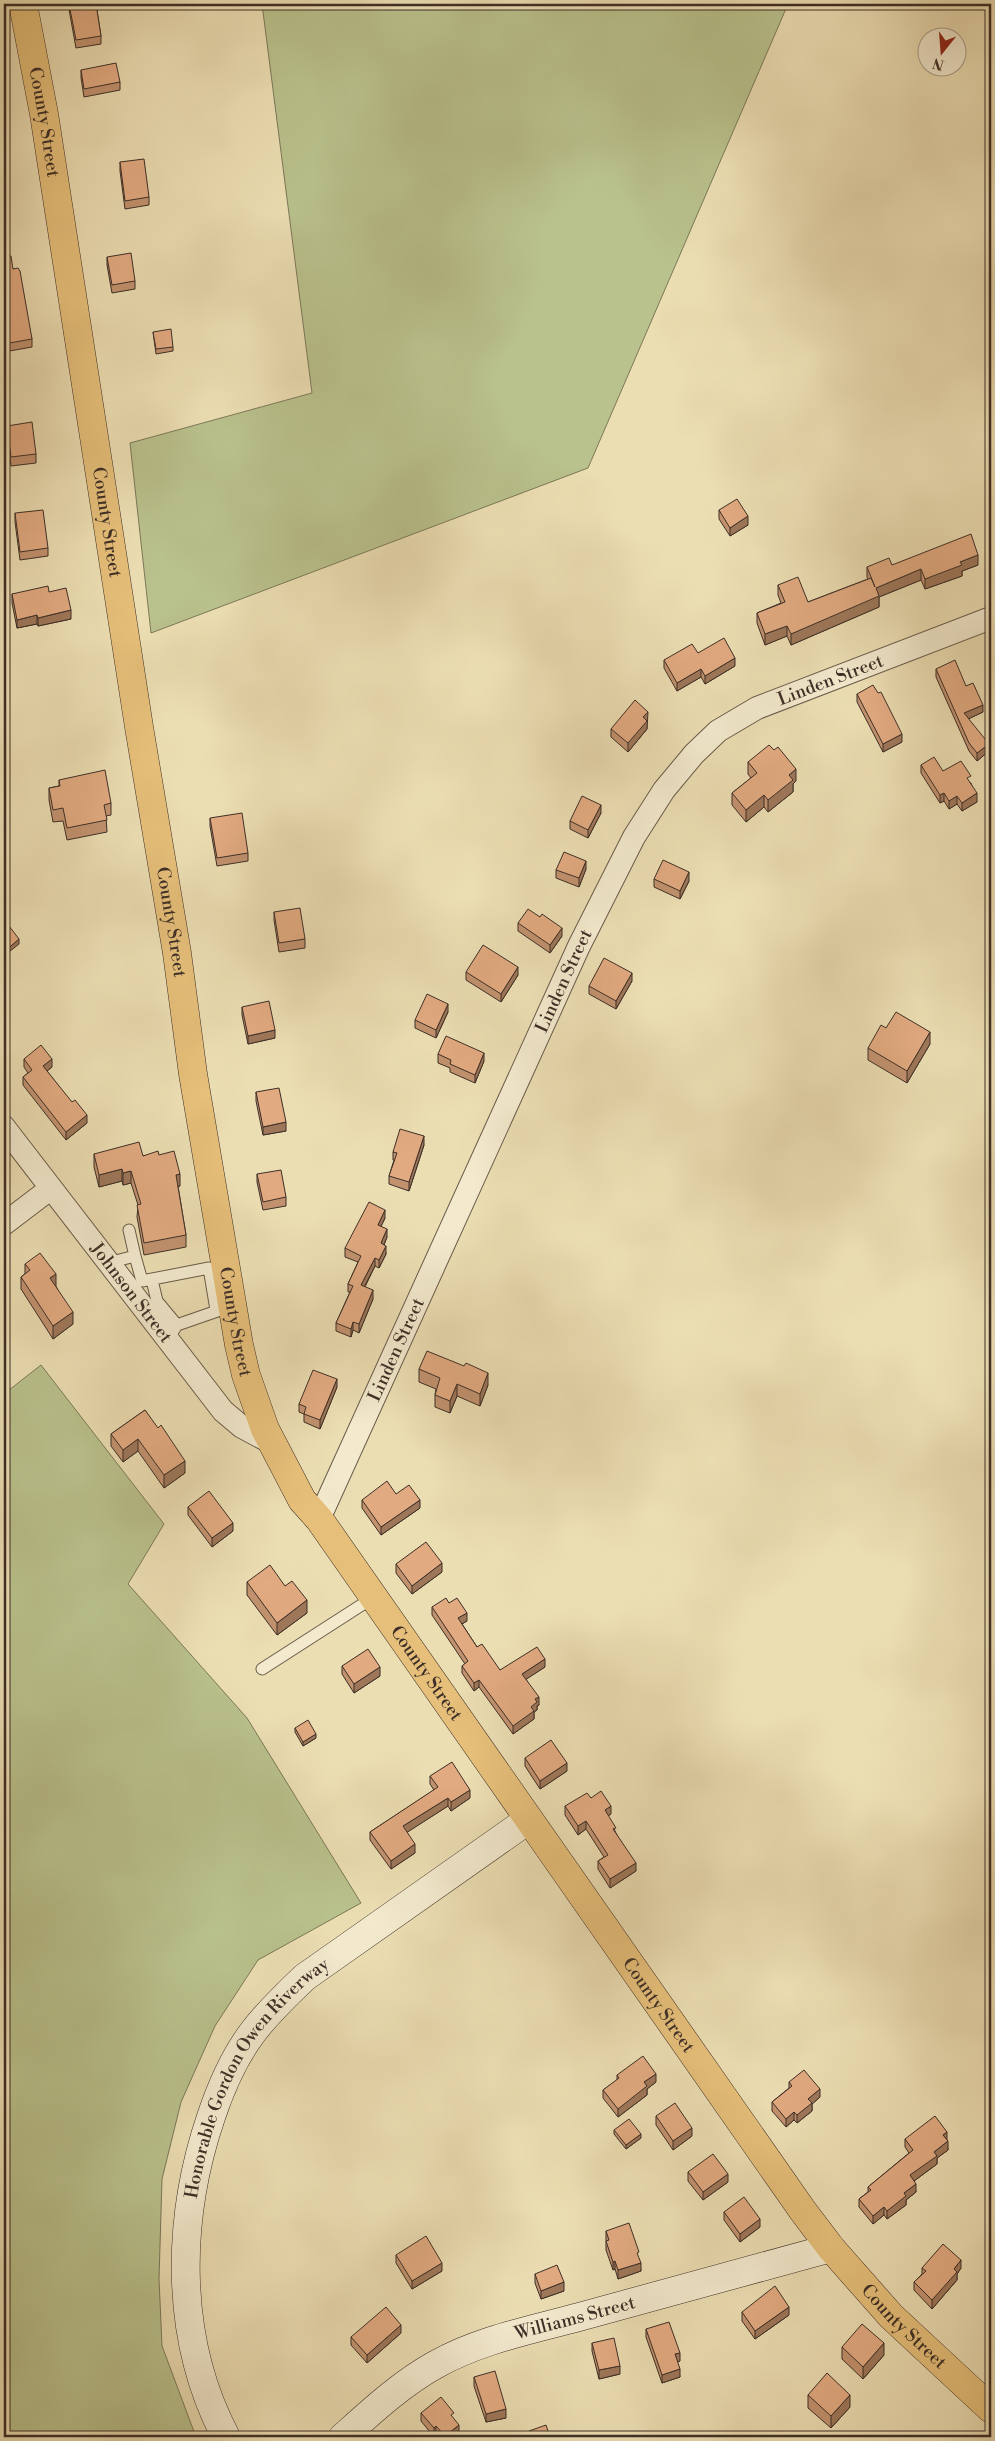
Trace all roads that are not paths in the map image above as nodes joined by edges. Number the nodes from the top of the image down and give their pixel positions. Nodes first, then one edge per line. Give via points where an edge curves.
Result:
1 (24, 4) edge
2 (991, 618) edge
3 (4, 1127) edge
4 (50, 1189) junction
5 (4, 1224) edge
6 (130, 1230) dead end
7 (135, 1256) junction
8 (108, 1263) junction
9 (152, 1280) junction
10 (224, 1308) junction
11 (172, 1332) junction
12 (272, 1443) junction
13 (319, 1520) junction
14 (374, 1597) junction
15 (262, 1669) dead end
16 (528, 1820) junction
17 (832, 2248) junction
18 (991, 2409) edge
19 (226, 2437) edge
20 (343, 2437) edge

1 - 10 main road, County Street via 177,953
2 - 13 street, Linden Street via 757,708 718,731 664,790 634,837 579,946
3 - 4 street, Johnson Street
4 - 5 street
4 - 8 street, Johnson Street
6 - 7 lane
7 - 8 lane
7 - 9 lane via 142,1281
8 - 11 street, Johnson Street
9 - 10 lane via 208,1268
9 - 11 lane via 157,1301
10 - 11 lane
10 - 12 main road, County Street
11 - 12 street, Johnson Street via 223,1411 242,1427
12 - 13 main road, County Street via 302,1500
13 - 14 main road, County Street
14 - 15 lane
14 - 16 main road, County Street
16 - 17 main road, County Street
16 - 19 street, Honorable Gordon Owen Riverway via 305,1977 252,2033 232,2066 217,2098 199,2152 188,2209 186,2252 188,2320 207,2392
17 - 18 main road, County Street via 891,2316
17 - 20 street, Williams Street via 487,2342 435,2364 398,2390

